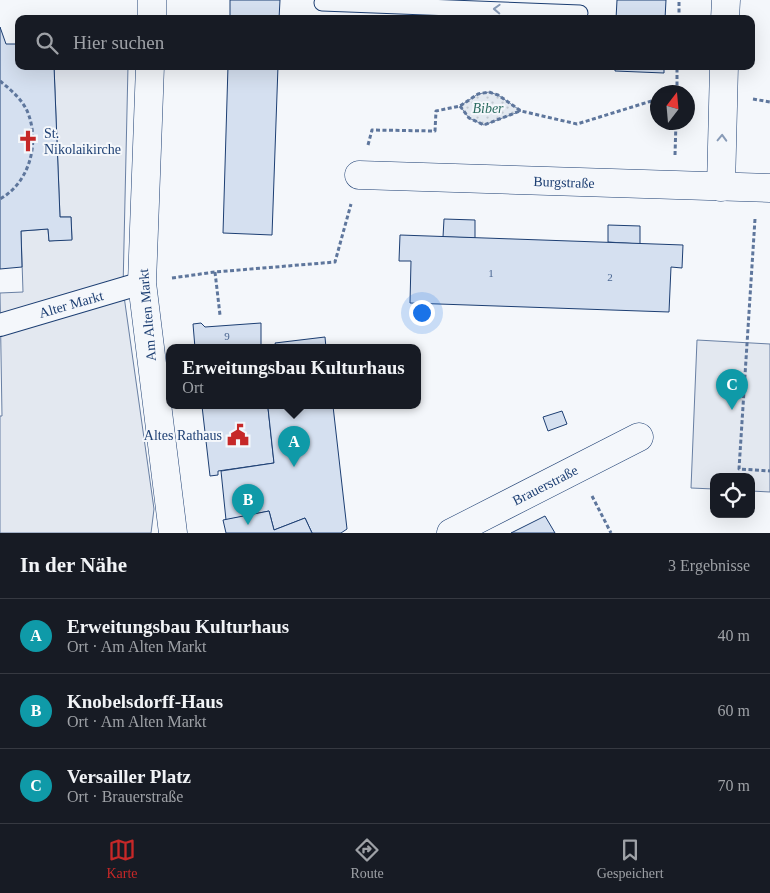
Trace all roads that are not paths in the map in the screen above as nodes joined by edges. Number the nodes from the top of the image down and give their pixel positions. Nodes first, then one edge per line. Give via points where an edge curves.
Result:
1 (152, 0) edge
2 (726, 0) edge
3 (322, 3) dead end
4 (580, 13) dead end
5 (152, 15) edge
6 (725, 15) edge
7 (150, 70) edge
8 (724, 70) edge
9 (358, 175) road end
10 (721, 187) junction
11 (763, 188) edge
12 (142, 283) junction
13 (0, 325) edge
14 (638, 437) dead end
15 (173, 533) edge
16 (450, 533) edge

1 - 5 street
2 - 6 street
4 -> 3 lane
7 - 12 street, Am Alten Markt
10 -> 8 street
9 - 10 street, Burgstraße
10 - 11 street, Burgstraße
12 - 13 street, Alter Markt
12 - 15 street, Am Alten Markt
14 - 16 street, Brauerstraße

